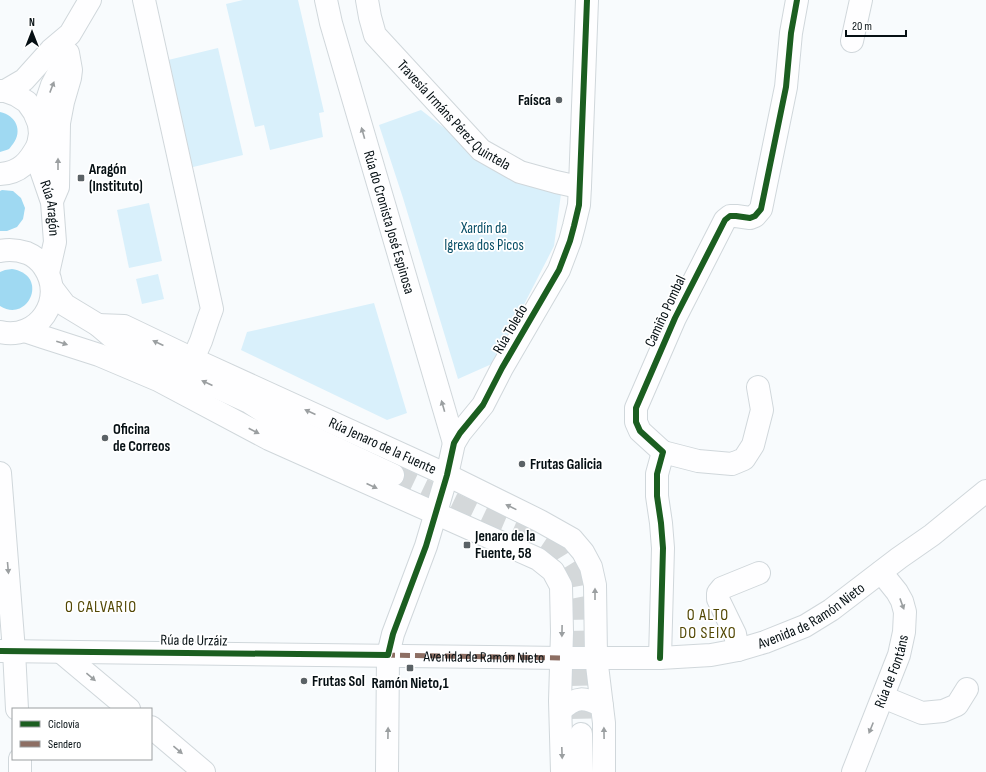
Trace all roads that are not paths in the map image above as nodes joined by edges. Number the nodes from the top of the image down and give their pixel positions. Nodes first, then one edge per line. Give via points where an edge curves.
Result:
1 (90, 0) edge
2 (144, 0) edge
3 (326, 0) edge
4 (367, 0) edge
5 (588, 0) edge
6 (797, 0) edge
7 (861, 0) edge
8 (852, 41) dead end
9 (69, 44) junction
10 (2, 92) edge
11 (38, 134) junction
12 (0, 174) edge
13 (580, 186) junction
14 (52, 202) junction
15 (0, 251) edge
16 (50, 280) junction
17 (98, 325) junction
18 (25, 331) junction
19 (0, 332) edge
20 (193, 359) junction
21 (758, 387) dead end
22 (183, 392) junction
23 (278, 421) junction
24 (454, 443) junction
25 (663, 452) junction
26 (0, 473) edge
27 (393, 475) tunnel mouth
28 (447, 475) junction
29 (986, 491) edge
30 (436, 513) junction
31 (881, 572) junction
32 (759, 573) dead end
33 (738, 650) junction
34 (7, 651) edge
35 (61, 652) junction
36 (388, 655) junction
37 (596, 657) junction
38 (560, 658) junction
39 (660, 658) junction
40 (967, 689) dead end
41 (883, 697) junction
42 (602, 706) junction
43 (17, 708) edge
44 (128, 708) edge
45 (560, 710) junction
46 (152, 728) edge
47 (581, 734) tunnel mouth
48 (20, 760) edge
49 (20, 772) edge
50 (204, 772) edge
51 (387, 772) edge
52 (562, 772) edge
53 (582, 772) edge
54 (604, 772) edge
55 (853, 772) edge

1 - 9 street
2 - 20 street via 212,309
24 -> 3 street, Rúa do Cronista José Espinosa
4 - 13 street, Travesía Irmáns Pérez Quintela via 375,35 481,150 520,172
5 - 13 street, Rúa Toledo
6 - 25 street, Camiño Pombal via 786,87 761,209 750,218 730,216 725,220 675,318 636,408 636,422 640,431
7 - 8 street
9 - 10 street via 51,50 24,80
11 -> 9 street via 52,85
14 -> 9 street via 58,187 59,123 62,102 71,70
10 - 11 street, Rúa Aragón via 16,95 27,102 34,112
11 - 12 street, Rúa Aragón via 31,158 21,168
11 - 14 street, Rúa Aragón via 42,170
13 - 24 street, Rúa Toledo via 574,226 559,270 483,405
14 - 16 street, Rúa Aragón via 55,242
15 - 16 street, Rúa Aragón via 19,250 31,255 41,262
16 - 17 street, Rúa Jenaro de la Fuente via 66,305
16 - 18 street, Rúa Aragón via 52,299 48,309 43,318
20 -> 17 street, Rúa Jenaro de la Fuente via 124,326
23 -> 17 street, Rúa Jenaro de la Fuente via 249,402 118,342
18 - 19 street, Rúa Aragón
18 -> 22 street via 105,357
28 -> 20 street, Rúa Jenaro de la Fuente
21 - 25 street, Camiño Pombal via 762,410 753,445 744,459 732,464 698,461
22 - 23 street
22 -> 30 street via 269,439
23 - 27 street
24 - 28 street, Rúa Toledo
25 - 39 street via 657,474 662,548
26 -> 34 street
28 - 30 street, Rúa Toledo
37 -> 28 street, Rúa Jenaro de la Fuente via 595,585 591,567 583,552 572,539
29 - 31 street, Avenida de Ramón Nieto
30 - 36 street, Rúa Toledo
30 -> 38 street via 538,559 553,571 560,586
31 - 33 street, Avenida de Ramón Nieto via 831,610 805,626
31 -> 41 street, Rúa de Fontáns via 897,592 905,612 899,655
32 - 33 street via 722,588 718,593 718,599 735,634
33 - 39 street, Avenida de Ramón Nieto via 711,655
34 - 35 street, Rúa de Urzáiz
34 - 43 street
35 - 36 street, Rúa de Urzáiz
35 -> 44 street
36 - 38 street, Avenida de Ramón Nieto
51 -> 36 street, Rúa Toledo
37 - 38 street, Avenida de Ramón Nieto
37 - 39 street, Avenida de Ramón Nieto
37 - 42 street, Rúa Jenaro de la Fuente
38 - 45 street
40 - 41 street via 957,705 943,711 922,713
41 -> 55 street, Rúa de Fontáns
42 - 45 street via 582,699 575,700
54 -> 42 street, Rúa Jenaro de la Fuente
45 -> 52 street
46 -> 50 street
47 - 53 street
48 - 49 street

